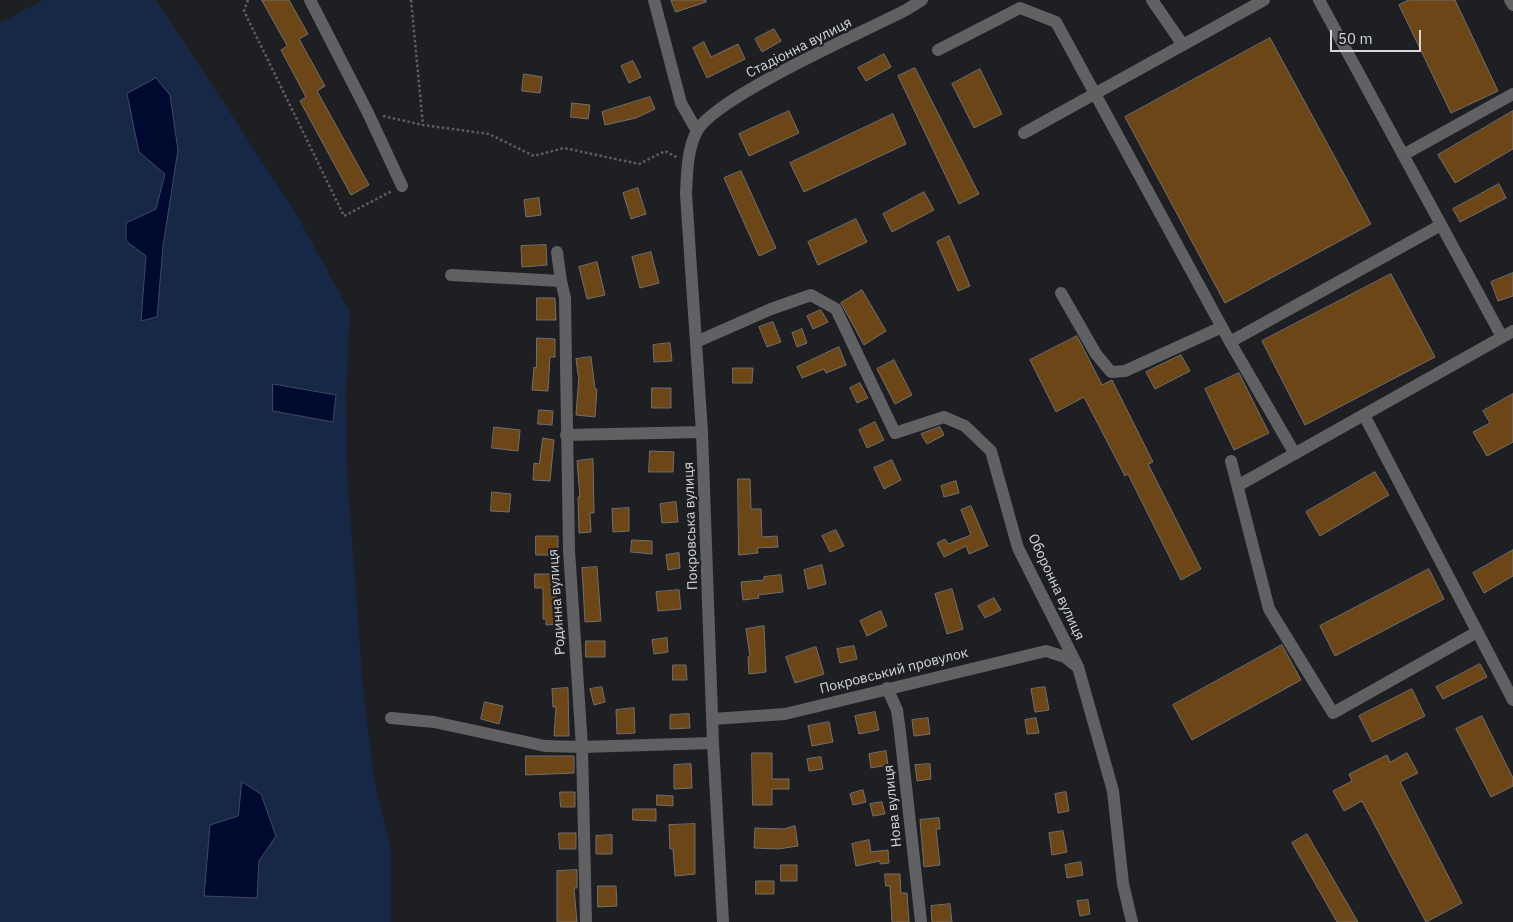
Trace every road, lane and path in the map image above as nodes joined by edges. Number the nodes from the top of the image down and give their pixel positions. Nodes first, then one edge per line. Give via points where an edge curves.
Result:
1 (248, 0) edge
2 (310, 0) edge
3 (411, 0) edge
4 (654, 0) edge
5 (922, 0) edge
6 (1152, 0) edge
7 (1264, 0) edge
8 (1319, 0) edge
9 (1510, 0) edge
10 (904, 5) edge
11 (1513, 5) edge
12 (1183, 45) junction
13 (938, 50) dead end
14 (1095, 94) junction
15 (1513, 94) edge
16 (368, 113) junction
17 (423, 125) junction
18 (697, 131) junction
19 (1024, 133) dead end
20 (1403, 155) junction
21 (688, 164) junction
22 (402, 186) joint
23 (1441, 225) junction
24 (557, 252) dead end
25 (451, 275) dead end
26 (561, 280) junction
27 (1061, 294) dead end
28 (1222, 327) junction
29 (1507, 334) edge
30 (696, 342) junction
31 (1230, 342) junction
32 (1364, 415) junction
33 (702, 432) junction
34 (566, 435) junction
35 (1295, 454) junction
36 (1231, 460) dead end
37 (1239, 485) junction
38 (1477, 632) junction
39 (1078, 667) junction
40 (887, 688) junction
41 (1513, 700) edge
42 (391, 718) dead end
43 (714, 719) junction
44 (713, 743) junction
45 (582, 747) junction
46 (586, 922) edge
47 (723, 922) edge
48 (921, 922) edge
49 (1132, 922) edge

1 - 22 path via 244,12 344,216
2 - 16 street
3 - 17 path
4 - 18 street via 681,103
5 - 10 street, Стадіонна вулиця
6 - 12 street
7 - 12 street
8 - 20 street
9 - 11 street
10 - 18 street, Стадіонна вулиця via 747,91 710,115
12 - 14 street
13 - 14 street via 1020,8 1056,22
14 - 19 street
14 - 28 street
15 - 20 street
16 - 17 path
16 - 22 street
17 - 21 path via 489,134 534,156 564,148 639,164 664,151
18 - 21 street, Покровська вулиця
20 - 23 street
21 - 30 street, Покровська вулиця via 686,194
23 - 29 street
23 - 31 street
24 - 26 street, Родинна вулиця
25 - 26 street
26 - 34 street, Родинна вулиця
27 - 28 street via 1096,354 1111,372 1125,371
28 - 31 street
29 - 32 street
30 - 33 street, Покровська вулиця
30 - 39 street, Оборонна вулиця via 811,295 836,308 895,433 944,417 965,426 991,451 1018,548
31 - 35 street
32 - 35 street
32 - 38 street
33 - 34 street
33 - 43 street, Покровська вулиця
34 - 45 street, Родинна вулиця via 568,550
35 - 37 street
36 - 37 street
37 - 38 street via 1269,609 1333,713
38 - 41 street
39 - 40 street, Покровський провулок via 1065,657 1046,652
39 - 49 street, Оборонна вулиця via 1113,791 1123,884
40 - 43 street, Покровський провулок via 784,714
40 - 48 street, Нова вулиця via 897,710
42 - 45 street via 434,722 545,746
43 - 44 street, Покровська вулиця
44 - 45 street
44 - 47 street, Покровська вулиця
45 - 46 street, Родинна вулиця

